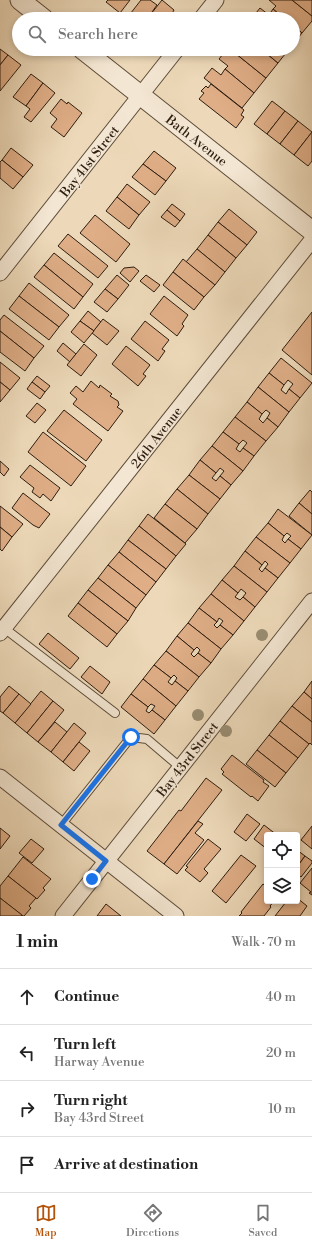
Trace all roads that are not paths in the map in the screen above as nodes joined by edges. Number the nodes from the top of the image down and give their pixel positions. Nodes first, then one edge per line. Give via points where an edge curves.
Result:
1 (20, 0) edge
2 (216, 0) edge
3 (35, 12) edge
4 (207, 12) edge
5 (91, 56) edge
6 (172, 56) edge
7 (141, 95) junction
8 (312, 231) edge
9 (312, 240) edge
10 (0, 273) edge
11 (312, 601) edge
12 (2, 631) edge
13 (115, 713) dead end
14 (180, 767) junction
15 (0, 776) edge
16 (61, 825) junction
17 (106, 861) junction
18 (63, 916) edge
19 (176, 916) edge

1 - 3 street
2 - 4 street
5 - 7 street, Bath Avenue
6 - 7 street, Bay 41st Street
7 - 8 street, Bath Avenue
7 - 10 street, Bay 41st Street
9 - 12 street, 26th Avenue
11 - 14 street, Bay 43rd Street
12 - 13 lane
14 - 16 lane via 146,739 131,737
14 - 17 street, Bay 43rd Street
15 - 16 street
16 - 17 street
17 - 18 street, Bay 43rd Street
17 - 19 street

